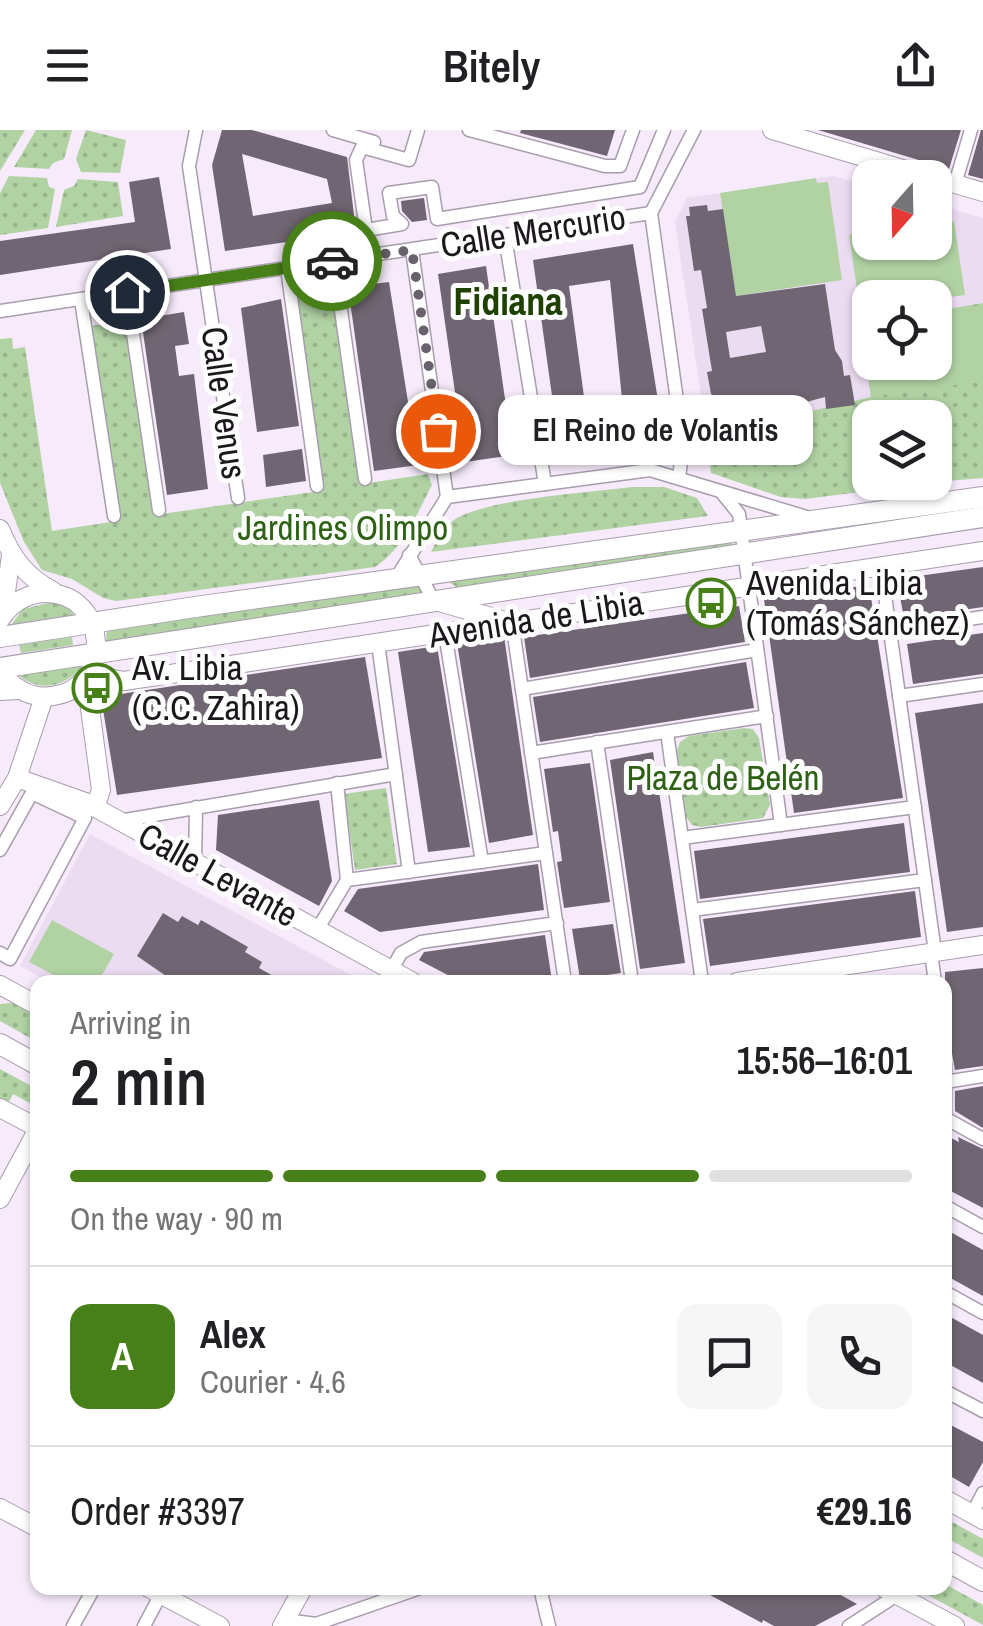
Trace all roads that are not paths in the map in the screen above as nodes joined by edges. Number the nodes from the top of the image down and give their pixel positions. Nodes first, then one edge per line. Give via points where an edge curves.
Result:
1 (196, 130) edge
2 (333, 130) edge
3 (418, 130) edge
4 (470, 130) edge
5 (492, 130) edge
6 (624, 130) edge
7 (633, 130) edge
8 (664, 130) edge
9 (694, 130) edge
10 (772, 130) edge
11 (971, 130) edge
12 (405, 151) dead end
13 (873, 160) edge
14 (952, 183) edge
15 (955, 184) junction
16 (983, 192) edge
17 (651, 213) junction
18 (505, 237) junction
19 (412, 250) junction
20 (334, 261) junction
21 (287, 268) junction
22 (207, 280) junction
23 (127, 292) junction
24 (81, 300) junction
25 (0, 310) edge
26 (679, 478) junction
27 (364, 480) dead end
28 (544, 484) junction
29 (317, 486) dead end
30 (720, 490) junction
31 (447, 497) junction
32 (983, 497) edge
33 (238, 498) dead end
34 (159, 510) dead end
35 (114, 516) dead end
36 (983, 517) edge
37 (817, 520) junction
38 (0, 529) edge
39 (741, 530) junction
40 (983, 551) edge
41 (744, 553) junction
42 (10, 555) junction
43 (408, 555) junction
44 (881, 566) junction
45 (422, 575) junction
46 (395, 580) junction
47 (749, 586) junction
48 (67, 598) junction
49 (434, 601) junction
50 (983, 618) edge
51 (92, 622) junction
52 (512, 622) junction
53 (1, 624) edge
54 (890, 630) junction
55 (445, 633) junction
56 (378, 643) junction
57 (758, 650) junction
58 (97, 652) junction
59 (0, 669) edge
60 (87, 677) junction
61 (983, 684) edge
62 (522, 689) junction
63 (9, 690) edge
64 (899, 696) junction
65 (44, 697) junction
66 (766, 716) junction
67 (668, 732) junction
68 (597, 742) junction
69 (532, 752) junction
70 (396, 774) junction
71 (18, 778) junction
72 (337, 784) junction
73 (0, 806) edge
74 (915, 807) junction
75 (95, 808) junction
76 (196, 808) junction
77 (119, 821) junction
78 (781, 824) junction
79 (682, 838) junction
80 (0, 850) edge
81 (546, 853) junction
82 (195, 862) junction
83 (482, 862) junction
84 (409, 872) junction
85 (347, 880) junction
86 (925, 880) junction
87 (692, 910) junction
88 (556, 923) junction
89 (317, 930) junction
90 (983, 945) edge
91 (933, 952) junction
92 (0, 953) edge
93 (392, 970) junction
94 (401, 975) edge
95 (564, 975) edge
96 (631, 975) edge
97 (701, 975) edge
98 (797, 975) edge
99 (935, 975) edge
100 (3, 987) edge
101 (30, 1002) edge
102 (0, 1044) edge
103 (30, 1061) edge
104 (983, 1076) edge
105 (952, 1080) edge
106 (0, 1108) edge
107 (952, 1122) edge
108 (30, 1125) edge
109 (983, 1139) edge
110 (30, 1144) edge
111 (0, 1199) edge
112 (952, 1210) edge
113 (983, 1228) edge
114 (952, 1296) edge
115 (983, 1314) edge
116 (952, 1394) edge
117 (983, 1411) edge
118 (983, 1492) edge
119 (952, 1503) edge
120 (0, 1508) edge
121 (977, 1517) edge
122 (30, 1524) edge
123 (952, 1564) edge
124 (983, 1581) edge
125 (90, 1595) edge
126 (154, 1595) edge
127 (162, 1595) edge
128 (300, 1595) edge
129 (400, 1595) edge
130 (542, 1595) edge
131 (886, 1595) edge
132 (898, 1595) edge
133 (284, 1623) edge
134 (74, 1626) edge
135 (144, 1626) edge
136 (220, 1626) edge
137 (550, 1626) edge
138 (849, 1626) edge
139 (954, 1626) edge

1 - 22 street, Calle Venus via 189,166
2 - 12 street
3 - 8 street via 409,160 362,146 356,160 366,230 402,224 393,216 390,193 432,187 437,218 640,187
4 - 7 street via 604,166 620,166
5 - 6 street via 614,164
9 - 17 street
10 - 13 street
11 - 15 street
14 - 15 street
15 - 16 street
17 - 18 street, Calle Mercurio
17 - 26 street via 684,444
18 - 19 street, Calle Mercurio
18 - 28 street
19 - 20 street, Calle Mercurio
19 - 31 street
20 - 21 street, Calle Mercurio
20 - 27 street
21 - 22 street, Calle Mercurio
21 - 29 street
22 - 23 street, Calle Mercurio
22 - 33 street, Calle Venus
23 - 24 street, Calle Mercurio
23 - 34 street
24 - 25 street, Calle Mercurio
24 - 35 street
26 - 28 street, Avenida de Libia via 650,470
26 - 30 street, Avenida de Libia
28 - 31 street, Avenida de Libia
30 - 37 street, Avenida de Libia
30 - 39 street via 739,514
31 - 43 street, Avenida de Libia
32 - 37 main road, Avenida de Libia
36 - 41 main road, Avenida de Libia
37 - 39 main road, Avenida de Libia
38 - 42 street
39 - 41 street
39 - 45 main road, Avenida de Libia
40 - 44 street, Avenida de Libia
41 - 47 street
41 - 49 main road, Avenida de Libia
42 - 48 street via 34,580
42 - 53 street
43 - 45 street, Avenida de Libia
43 - 46 street, Avenida de Libia
44 - 47 street, Avenida de Libia
44 - 54 street
45 - 46 main road, Avenida de Libia
45 - 49 street, Avenida de Libia
46 - 51 main road, Avenida de Libia
47 - 52 street, Avenida de Libia
47 - 57 street
48 - 51 street
48 - 53 street via 24,598
49 - 52 street
49 - 58 main road, Avenida de Libia
50 - 54 street
51 - 53 main road, Avenida de Libia
51 - 58 street
52 - 55 street, Avenida de Libia
52 - 62 street
54 - 64 street
55 - 56 street, Avenida de Libia
55 - 83 street
56 - 60 street, Avenida de Libia via 124,681
56 - 70 street
57 - 62 street
57 - 66 street
58 - 59 main road, Avenida de Libia
58 - 60 street
59 - 63 street
60 - 65 street via 70,691
60 - 75 street via 101,790
61 - 64 street
62 - 69 street
63 - 65 street
64 - 74 street
65 - 71 street
66 - 67 street
66 - 78 street
67 - 68 street
67 - 79 street
68 - 69 street
68 - 96 street
69 - 81 street
70 - 72 street
70 - 84 street
71 - 73 street
71 - 75 street, Calle Levante
72 - 76 street
72 - 85 street
74 - 78 street
74 - 86 street
75 - 77 street, Calle Levante
75 - 100 street
76 - 77 street
76 - 82 street
77 - 82 street, Calle Levante
78 - 79 street
79 - 87 street
80 - 92 street via 32,793 85,818 10,959
81 - 83 street
81 - 88 street
82 - 89 street, Calle Levante
83 - 84 street
84 - 85 street
85 - 89 street
86 - 87 street
86 - 91 street
87 - 97 street
88 - 93 street via 421,942 400,953
88 - 95 street
89 - 93 street, Calle Levante
90 - 91 street
91 - 98 street
91 - 99 street
93 - 94 street, Calle Levante
100 - 101 street
102 - 103 main road
104 - 105 street
106 - 108 street
107 - 109 street
110 - 111 street
112 - 113 street
114 - 115 street
116 - 117 street
118 - 121 street
119 - 121 street
120 - 122 street
123 - 124 main road
125 - 134 street
126 - 135 street
127 - 136 street
128 - 133 street
129 - 133 street via 316,1624
130 - 137 street
131 - 138 street
132 - 139 street

